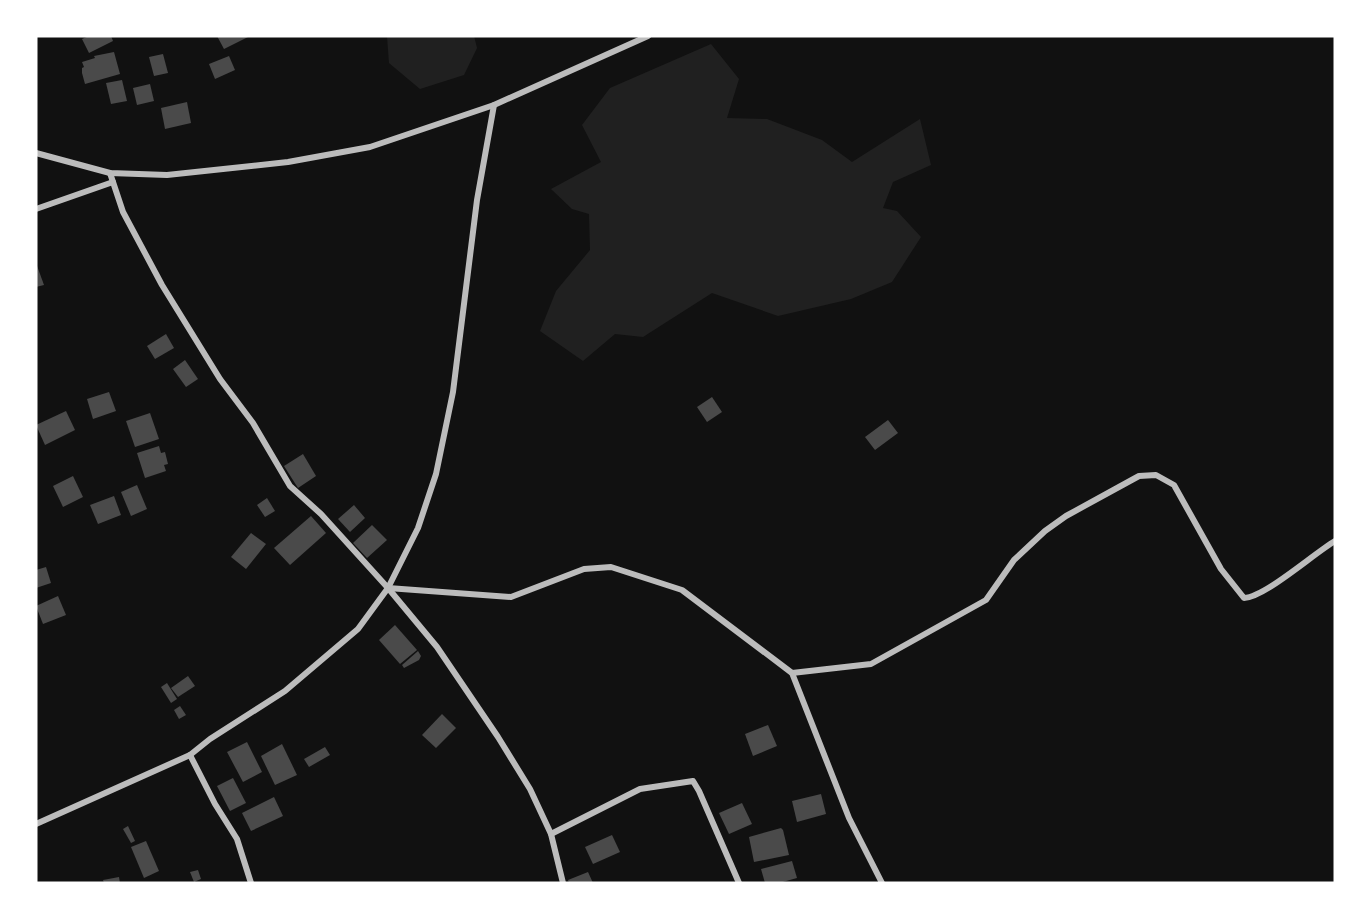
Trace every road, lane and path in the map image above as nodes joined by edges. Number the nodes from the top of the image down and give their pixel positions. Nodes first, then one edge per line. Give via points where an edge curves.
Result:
1 (648, 36) edge
2 (494, 105) junction
3 (36, 153) edge
4 (110, 173) junction
5 (113, 182) junction
6 (36, 208) edge
7 (1335, 541) edge
8 (388, 588) junction
9 (792, 673) junction
10 (190, 755) junction
11 (36, 824) edge
12 (551, 834) junction
13 (251, 883) edge
14 (563, 883) edge
15 (739, 883) edge
16 (882, 883) edge

1 - 2 street
2 - 4 street via 370,147 288,162 167,175
2 - 8 street via 477,200 453,392 436,474 418,528
3 - 4 street
4 - 5 street
5 - 6 street
5 - 8 street via 123,212 162,285 290,486
7 - 9 street via 1264,592 1244,598 1221,569 1174,485 1156,475 1139,476 1045,531 1014,560 986,600 871,664
8 - 9 street via 512,597 584,569 611,567 682,590
8 - 10 street via 358,629 285,691
8 - 12 street via 437,647 498,737 530,789
9 - 16 street via 849,818
10 - 11 street
10 - 13 street via 237,839
12 - 14 street
12 - 15 street via 640,789 693,781

